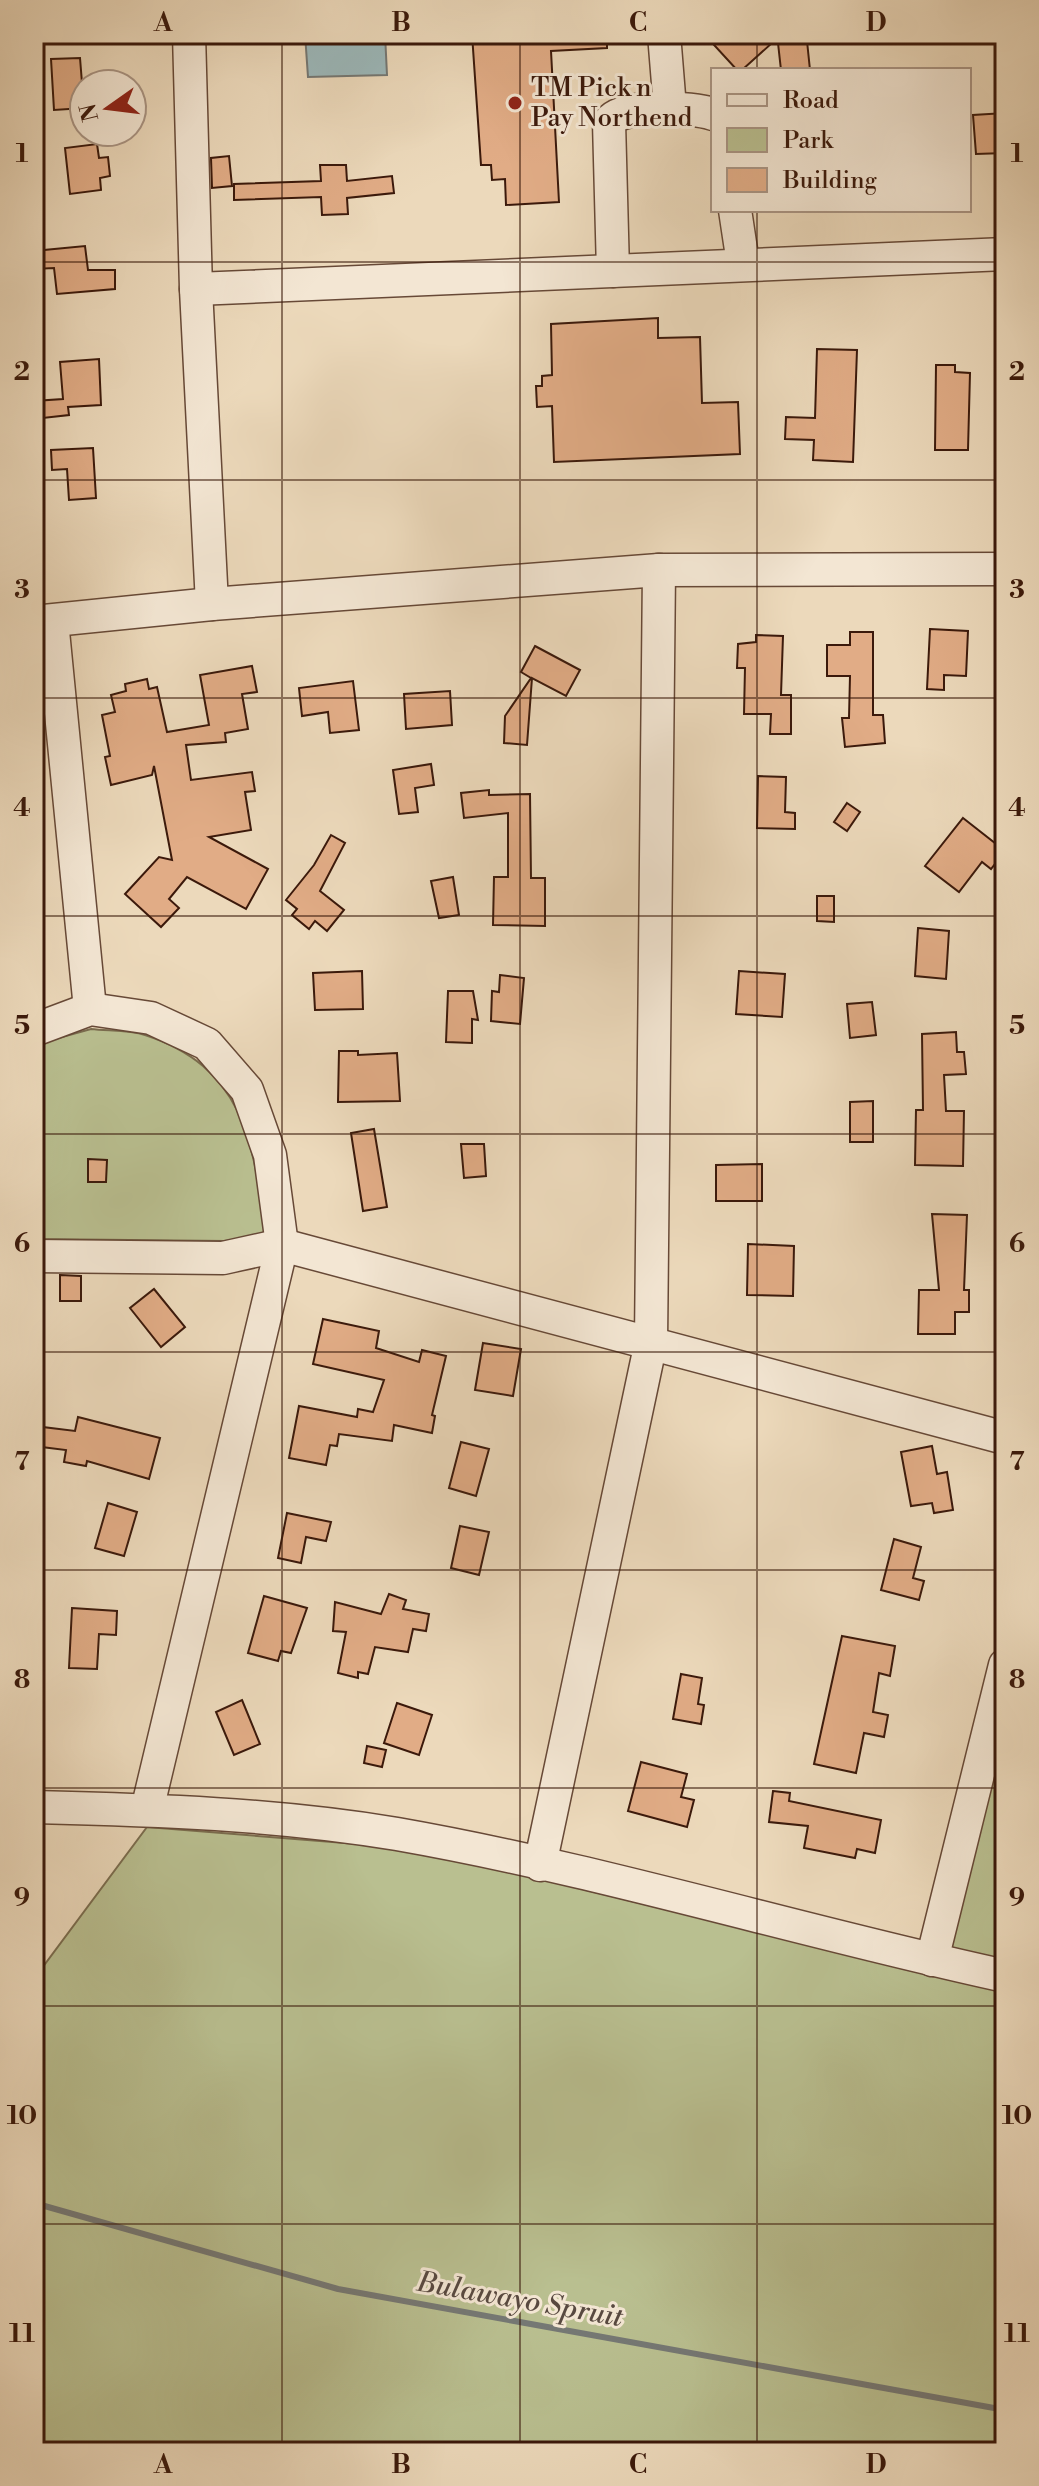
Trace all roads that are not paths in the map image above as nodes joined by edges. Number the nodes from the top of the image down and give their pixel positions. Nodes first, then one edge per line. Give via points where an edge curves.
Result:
1 (189, 34) edge
2 (664, 34) edge
3 (670, 108) junction
4 (711, 114) edge
5 (735, 212) edge
6 (1005, 254) edge
7 (743, 263) junction
8 (613, 271) junction
9 (196, 289) junction
10 (1005, 569) edge
11 (659, 570) junction
12 (212, 604) junction
13 (43, 621) edge
14 (90, 1009) junction
15 (34, 1030) edge
16 (282, 1245) junction
17 (34, 1256) edge
18 (651, 1342) junction
19 (1005, 1438) edge
20 (1005, 1665) edge
21 (34, 1807) edge
22 (147, 1810) junction
23 (540, 1865) junction
24 (932, 1960) junction
25 (1005, 1976) edge

1 - 9 street
2 - 3 street
3 - 4 street
3 - 8 street via 620,112 609,122
5 - 7 street
6 - 7 street
7 - 8 street
8 - 9 street
9 - 12 street
10 - 11 street
11 - 12 street
11 - 18 street
12 - 13 street
13 - 14 street
14 - 15 street
14 - 16 street via 151,1018 207,1044 247,1090 270,1155
16 - 17 street via 223,1258
16 - 18 street
16 - 22 street
18 - 19 street
18 - 23 street
20 - 24 street
21 - 22 street
22 - 23 street via 396,1834
23 - 24 street
24 - 25 street

